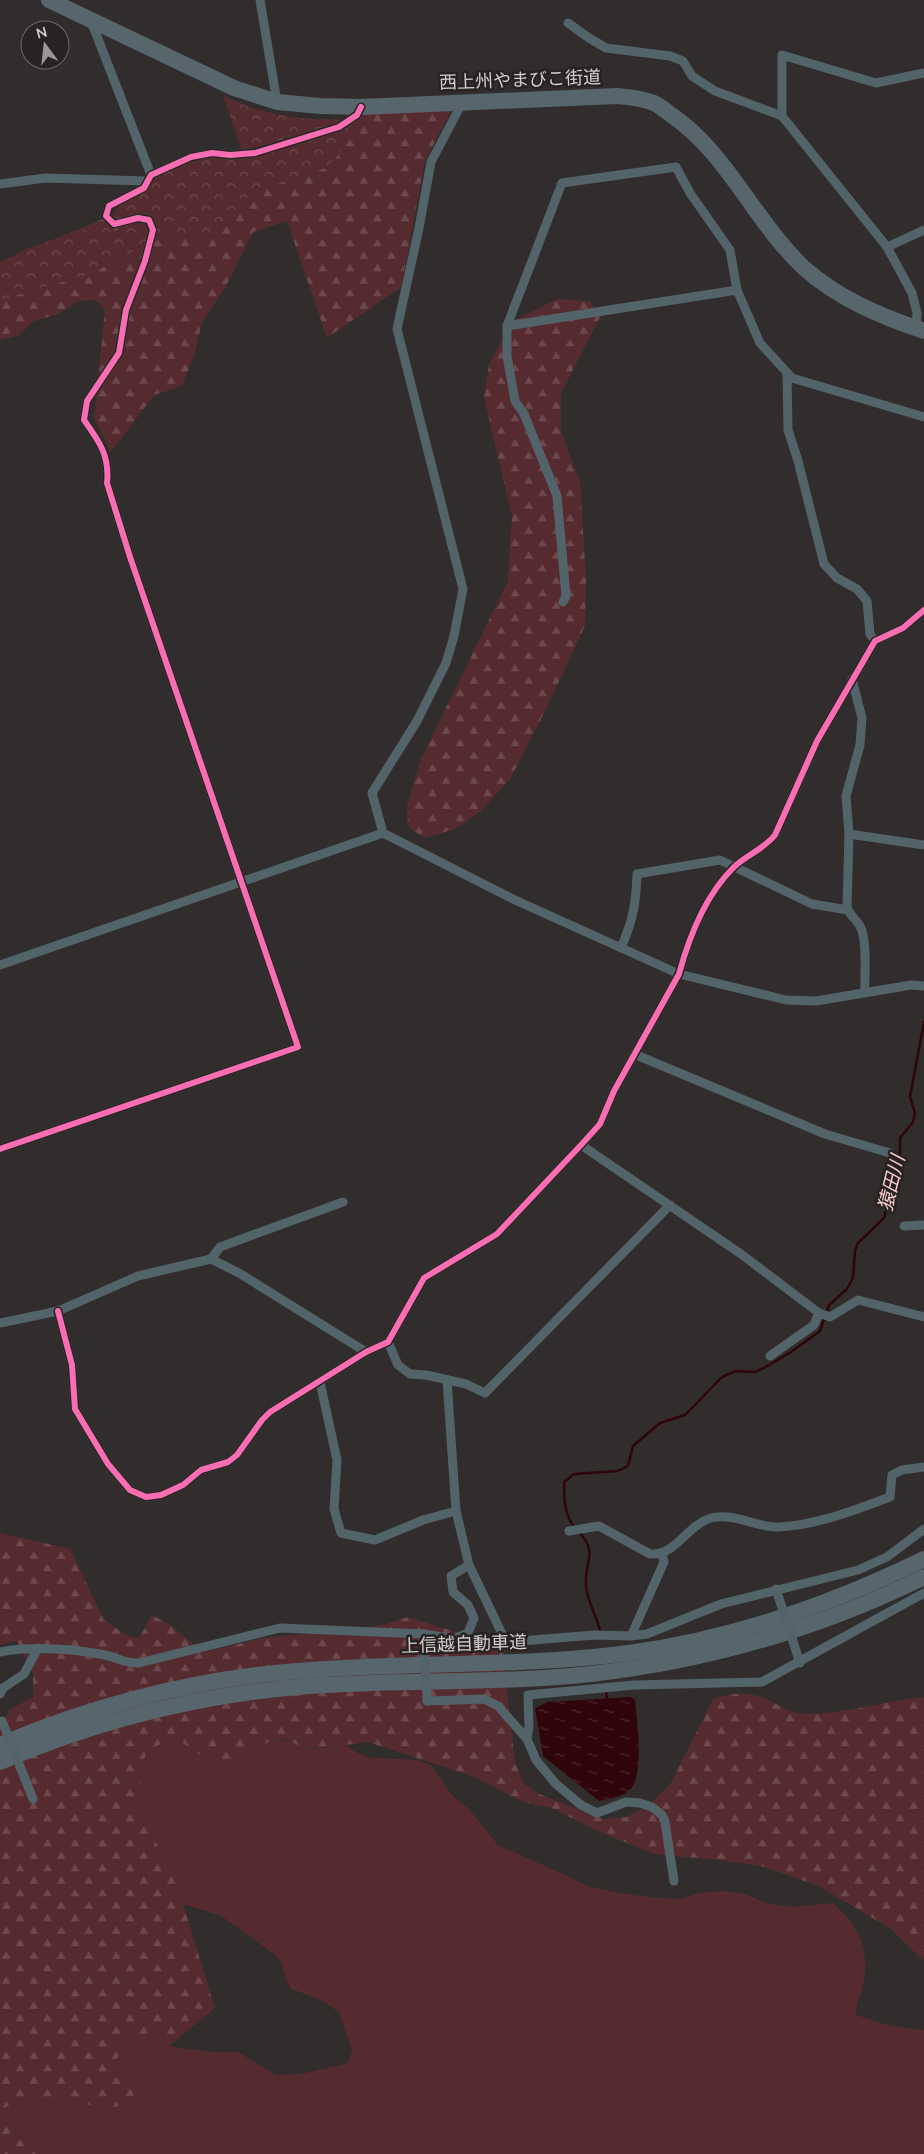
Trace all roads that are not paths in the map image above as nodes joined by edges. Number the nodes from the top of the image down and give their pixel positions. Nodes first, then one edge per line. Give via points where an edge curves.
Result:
1 (49, 0) edge
2 (260, 0) edge
3 (90, 20) junction
4 (568, 23) dead end
5 (924, 73) edge
6 (277, 102) junction
7 (462, 103) junction
8 (361, 107) junction
9 (782, 116) junction
10 (148, 178) junction
11 (0, 184) edge
12 (924, 230) edge
13 (887, 247) junction
14 (738, 290) junction
15 (507, 326) junction
16 (920, 330) edge
17 (787, 372) junction
18 (924, 417) edge
19 (563, 602) dead end
20 (924, 610) edge
21 (875, 641) junction
22 (852, 679) junction
23 (384, 833) junction
24 (849, 834) junction
25 (924, 845) edge
26 (734, 867) junction
27 (242, 882) junction
28 (848, 910) junction
29 (621, 948) junction
30 (0, 965) edge
31 (679, 974) junction
32 (924, 986) edge
33 (865, 993) junction
34 (634, 1054) junction
35 (581, 1145) junction
36 (0, 1149) edge
37 (890, 1153) dead end
38 (343, 1202) dead end
39 (670, 1205) junction
40 (924, 1225) edge
41 (904, 1226) dead end
42 (211, 1259) junction
43 (58, 1311) junction
44 (819, 1313) junction
45 (924, 1317) edge
46 (0, 1323) edge
47 (388, 1342) junction
48 (366, 1352) junction
49 (770, 1356) dead end
50 (447, 1380) junction
51 (320, 1382) junction
52 (924, 1467) edge
53 (456, 1511) junction
54 (924, 1529) edge
55 (569, 1531) dead end
56 (662, 1553) junction
57 (924, 1559) edge
58 (469, 1565) junction
59 (924, 1576) edge
60 (776, 1589) junction
61 (924, 1593) edge
62 (424, 1634) junction
63 (631, 1636) junction
64 (38, 1648) junction
65 (0, 1652) edge
66 (800, 1663) junction
67 (0, 1694) edge
68 (1, 1718) edge
69 (527, 1739) junction
70 (0, 1745) edge
71 (0, 1762) edge
72 (33, 1799) dead end
73 (674, 1881) dead end

1 - 3 highway, 西上州やまびこ街道
2 - 6 street
3 - 6 highway, 西上州やまびこ街道 via 234,88
3 - 10 street
4 - 9 street via 606,48 670,56 683,61 692,76 715,91
5 - 9 street via 876,83 782,55
6 - 8 highway, 西上州やまびこ街道
7 - 8 highway, 西上州やまびこ街道
7 - 16 highway, 西上州やまびこ街道 via 617,96 655,104 700,138 783,246 805,268 844,298
7 - 23 street via 431,162 397,329 463,589 446,663 417,721 372,793
8 - 10 street via 357,116 339,127 255,152 190,157
9 - 13 street
10 - 11 street via 45,178
10 - 27 street via 144,188 106,209 106,216 114,224 138,218 149,220 153,230 126,310 119,353 87,401 84,420 102,446 107,483 130,557
12 - 13 street
13 - 16 street via 912,293
14 - 15 street
14 - 15 street via 730,250 676,167 562,183
14 - 17 street via 760,343
15 - 19 street via 507,356 515,400 524,414 556,496 566,596
17 - 18 street via 792,378
17 - 21 street via 788,430 824,564 837,578 857,589 867,601 870,634
20 - 21 street via 903,628
21 - 22 street
22 - 24 street via 862,718 860,744 846,796
22 - 26 street via 817,741 775,835 767,846
23 - 27 street
23 - 29 street via 515,900
24 - 25 street
24 - 28 street
26 - 28 street via 812,904
26 - 29 street via 720,860 637,874 632,923
26 - 31 street via 711,896
27 - 30 street
27 - 36 street via 298,1047
28 - 33 street via 860,926 864,940
29 - 31 street
31 - 33 street via 786,1000 816,1001
31 - 34 street
32 - 33 street
34 - 35 street via 600,1124
34 - 37 street via 825,1134
35 - 39 street
35 - 47 street via 497,1234 424,1278
38 - 42 street via 220,1247
39 - 44 street
39 - 50 street via 485,1393
40 - 41 street
42 - 43 street via 138,1276
42 - 48 street
43 - 46 street
43 - 51 street via 72,1365 75,1409 108,1464 130,1490 146,1497 162,1495 183,1485 201,1470 228,1462 270,1412
44 - 45 street via 830,1317 858,1300
44 - 49 street via 814,1325
47 - 48 street
47 - 50 street via 398,1365 410,1374
48 - 51 street
50 - 53 street
51 - 53 street via 337,1460 334,1509 340,1533 375,1540 423,1520
52 - 56 street via 892,1475 890,1497 830,1519 778,1528 713,1518 701,1522
53 - 58 street
54 - 60 street via 887,1557 858,1570
55 - 56 street via 600,1526 650,1554
56 - 63 street via 664,1562
57 - 70 highway, 上信越自動車道 via 820,1604 742,1629 670,1646 550,1661 353,1667 229,1679 146,1695 64,1720
58 - 62 street via 451,1576 454,1592 468,1605 474,1618 468,1633 454,1639
58 - 63 street via 504,1638 520,1642 595,1634
59 - 71 highway, 上信越自動車道 via 867,1602 785,1632 669,1662 548,1678 319,1685 231,1695 191,1701 109,1722
60 - 63 street via 721,1604 647,1634
60 - 66 street, bridge
61 - 66 street
62 - 64 street via 280,1628 139,1663
62 - 69 street, bridge via 427,1702 484,1699 498,1706
64 - 65 street
64 - 67 street via 24,1674 3,1688
66 - 69 street via 762,1682 634,1685 528,1695
68 - 72 street, bridge
69 - 73 street via 536,1760 556,1784 589,1810 604,1812 626,1802 652,1807 662,1815

